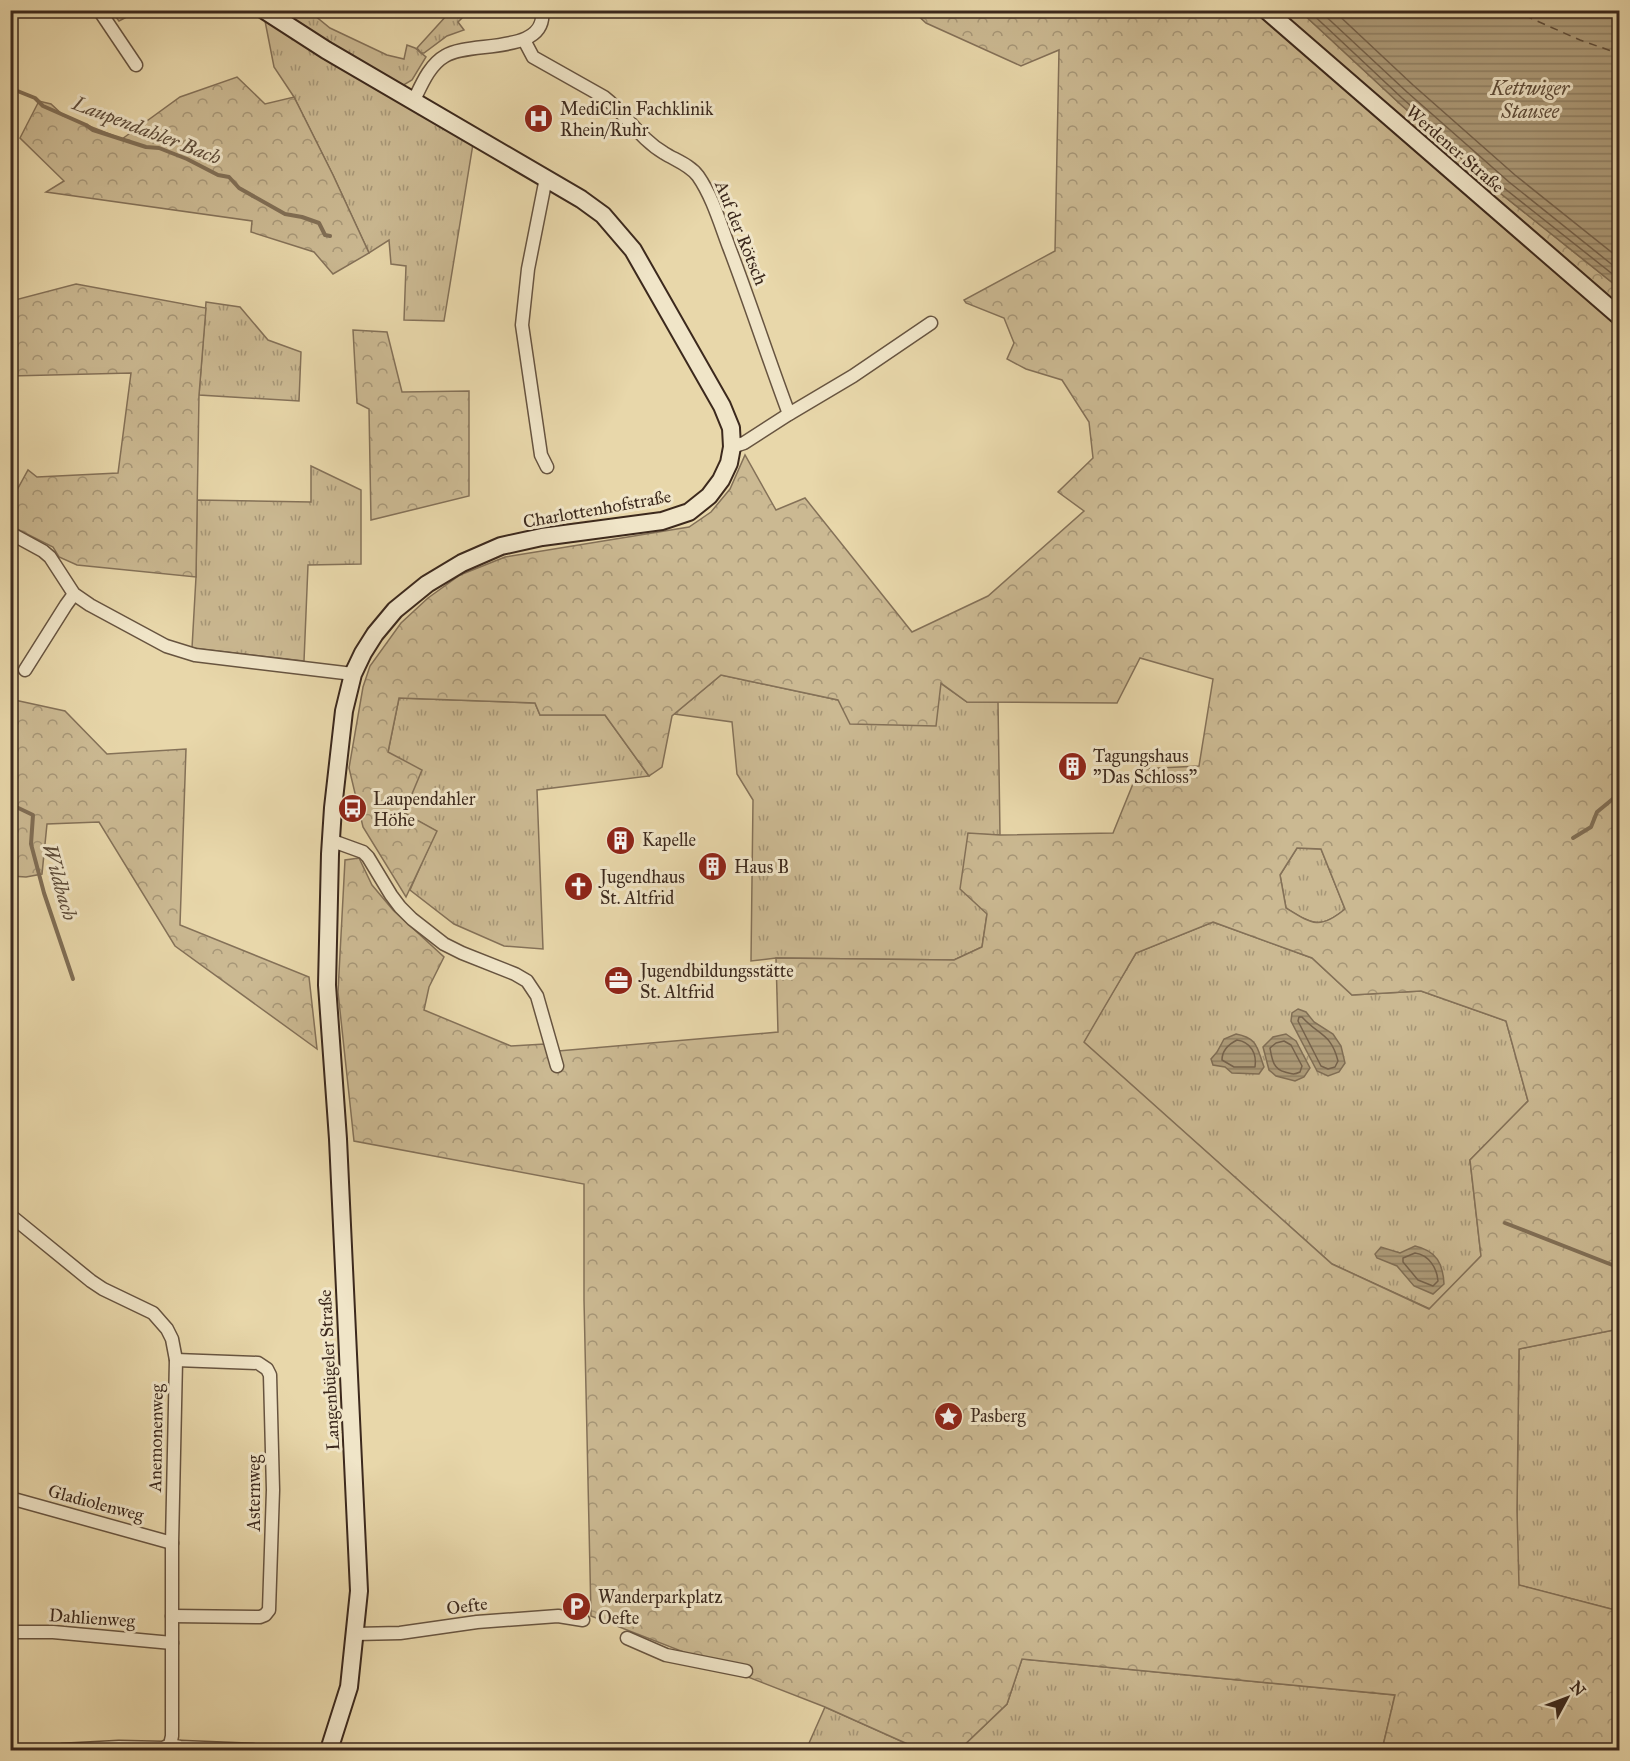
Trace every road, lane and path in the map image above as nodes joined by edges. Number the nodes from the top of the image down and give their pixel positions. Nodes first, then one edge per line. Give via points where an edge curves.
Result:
1 (99, 10) edge
2 (264, 10) edge
3 (542, 10) edge
4 (1266, 10) edge
5 (524, 40) junction
6 (136, 65) dead end
7 (413, 102) junction
8 (546, 178) junction
9 (1620, 316) edge
10 (931, 323) dead end
11 (789, 414) junction
12 (732, 447) junction
13 (547, 467) dead end
14 (10, 533) edge
15 (74, 594) junction
16 (25, 670) dead end
17 (354, 674) junction
18 (330, 840) junction
19 (327, 985) joint
20 (557, 1066) dead end
21 (10, 1215) edge
22 (176, 1360) junction
23 (10, 1498) edge
24 (172, 1543) junction
25 (172, 1616) junction
26 (583, 1620) dead end
27 (10, 1632) edge
28 (355, 1634) junction
29 (627, 1638) dead end
30 (171, 1643) junction
31 (746, 1671) dead end
32 (170, 1745) junction
33 (62, 1750) edge
34 (253, 1750) edge
35 (329, 1750) edge

1 - 6 street
2 - 7 main road, Charlottenhofstraße
3 - 5 street via 539,26
4 - 9 main road, Werdener Straße
5 - 7 street via 447,54 435,64
5 - 11 street, Auf der Rötsch via 533,57 604,97 647,141 697,175 720,224
7 - 8 main road, Charlottenhofstraße
8 - 12 main road, Charlottenhofstraße via 603,215 633,250 722,406 731,428
8 - 13 street via 528,268 522,325 541,456
10 - 11 street
11 - 12 street
12 - 17 main road, Charlottenhofstraße via 721,480 689,512 662,521 501,546 427,584 395,610 375,634
14 - 15 street via 43,550
15 - 16 street
15 - 17 street via 166,646 195,655
17 - 18 main road, Charlottenhofstraße via 344,711
18 - 19 main road, Charlottenhofstraße
18 - 20 street via 363,852 400,907 444,944 527,981 537,996
19 - 28 main road, Langenbügeler Straße via 359,1591
21 - 22 street, Anemonenweg via 91,1281 153,1313 172,1339
22 - 24 street, Anemonenweg
22 - 25 street, Asternweg via 258,1363 267,1369 273,1490 269,1610 265,1615
23 - 24 street, Gladiolenweg
24 - 25 street, Anemonenweg
25 - 30 street, Anemonenweg
26 - 28 street, Oefte via 558,1616
27 - 30 street, Dahlienweg
28 - 35 main road, Langenbügeler Straße via 349,1687
29 - 31 street via 666,1655
30 - 32 street, Anemonenweg
32 - 33 street
32 - 34 street

